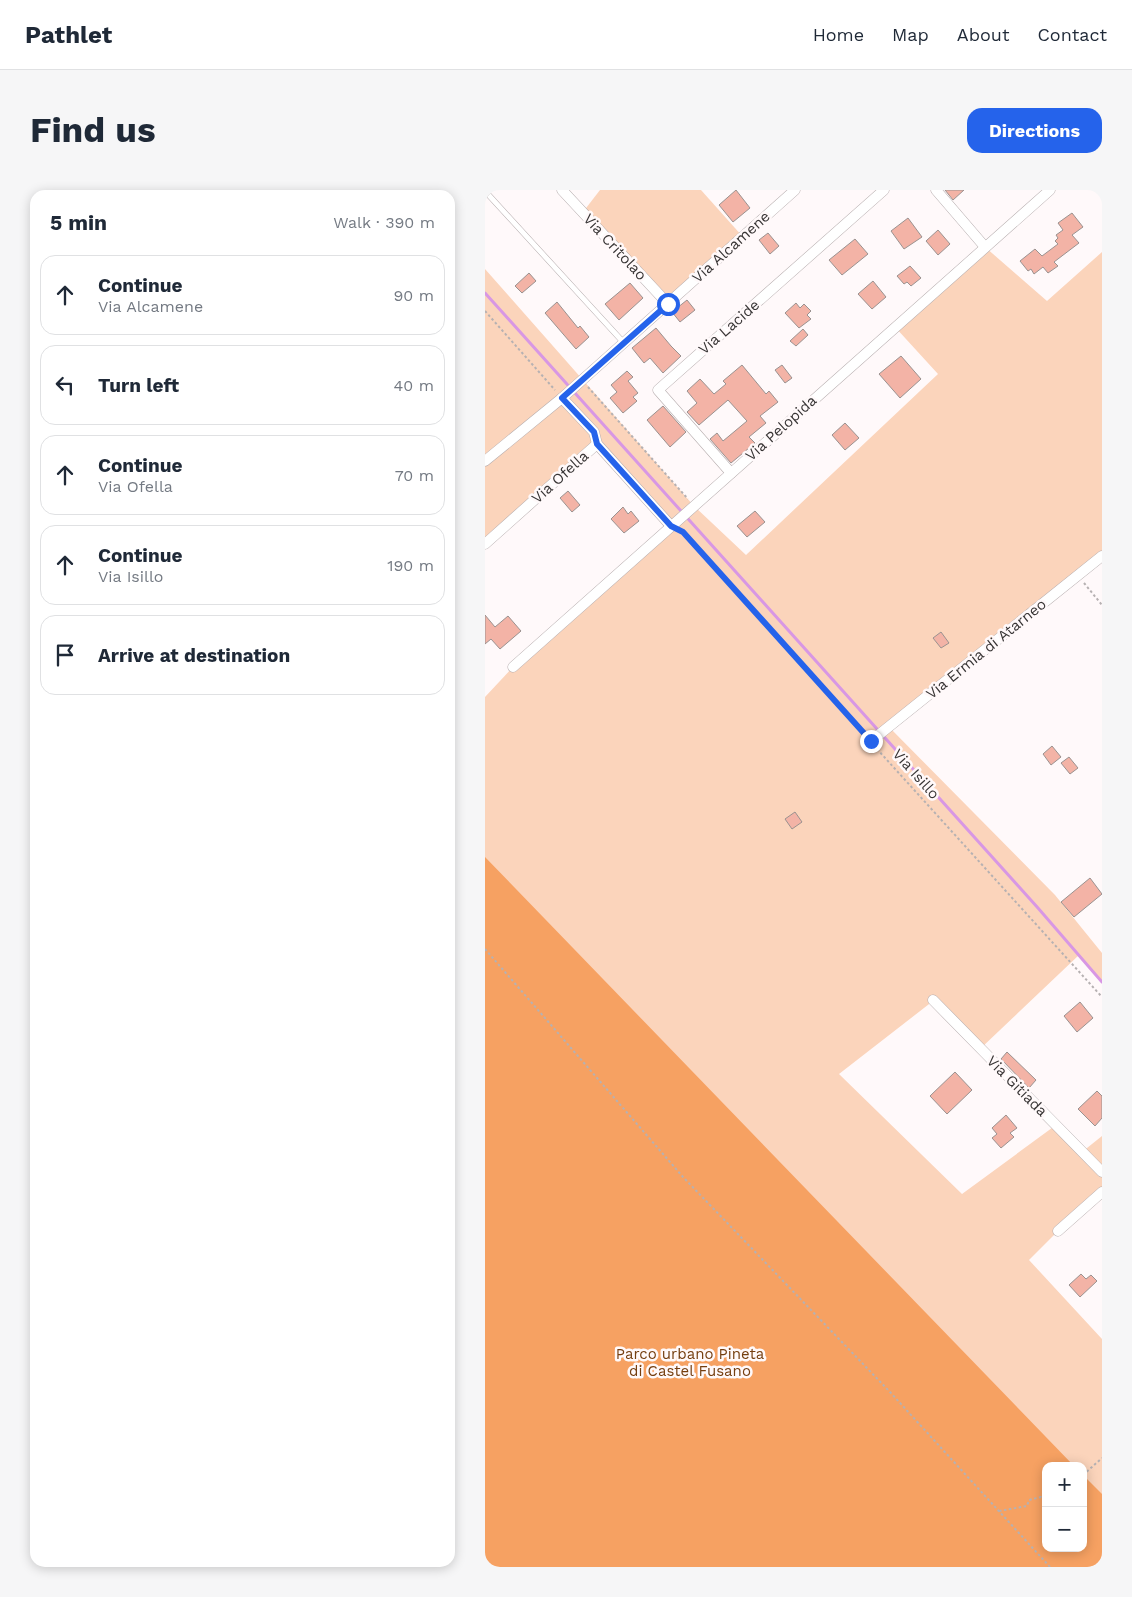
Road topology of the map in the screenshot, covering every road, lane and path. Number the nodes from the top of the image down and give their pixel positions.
1 (563, 190) edge
2 (795, 190) edge
3 (884, 190) edge
4 (936, 190) edge
5 (1050, 190) edge
6 (485, 191) edge
7 (985, 247) junction
8 (668, 304) junction
9 (485, 312) edge
10 (624, 343) junction
11 (582, 380) junction
12 (562, 398) junction
13 (597, 444) junction
14 (485, 461) edge
15 (731, 473) junction
16 (694, 506) junction
17 (671, 526) junction
18 (485, 544) edge
19 (1102, 556) edge
20 (1078, 575) junction
21 (1102, 605) edge
22 (513, 667) dead end
23 (871, 741) junction
24 (485, 949) edge
25 (1102, 998) edge
26 (933, 1000) dead end
27 (1102, 1172) edge
28 (1102, 1192) edge
29 (1059, 1231) dead end
30 (1102, 1458) edge
31 (1087, 1471) edge
32 (1042, 1498) edge
33 (999, 1510) junction
34 (1050, 1567) edge

1 - 8 street, Via Critolao
2 - 8 street, Via Alcamene
3 - 15 street, Via Lacide
4 - 7 street
5 - 7 street, Via Pelopida
6 - 10 lane
7 - 15 street, Via Pelopida
8 - 10 street, Via Alcamene
9 - 12 path
10 - 11 street, Via Alcamene
11 - 12 street, Via Alcamene
11 - 16 path
12 - 13 street
12 - 14 street, Via Alcamene
13 - 17 street, Via Ofella
13 - 18 street, Via Ofella
15 - 16 street, Via Pelopida
16 - 17 street, Via Pelopida
17 - 22 street, Via Pelopida
17 - 23 path, Via Isillo
19 - 20 street, Via Ermia di Atarneo
20 - 21 path
20 - 23 street, Via Ermia di Atarneo
23 - 25 path, Via Isillo
24 - 33 path
26 - 27 street, Via Gitiada
28 - 29 street
30 - 31 path
32 - 33 path
33 - 34 path

